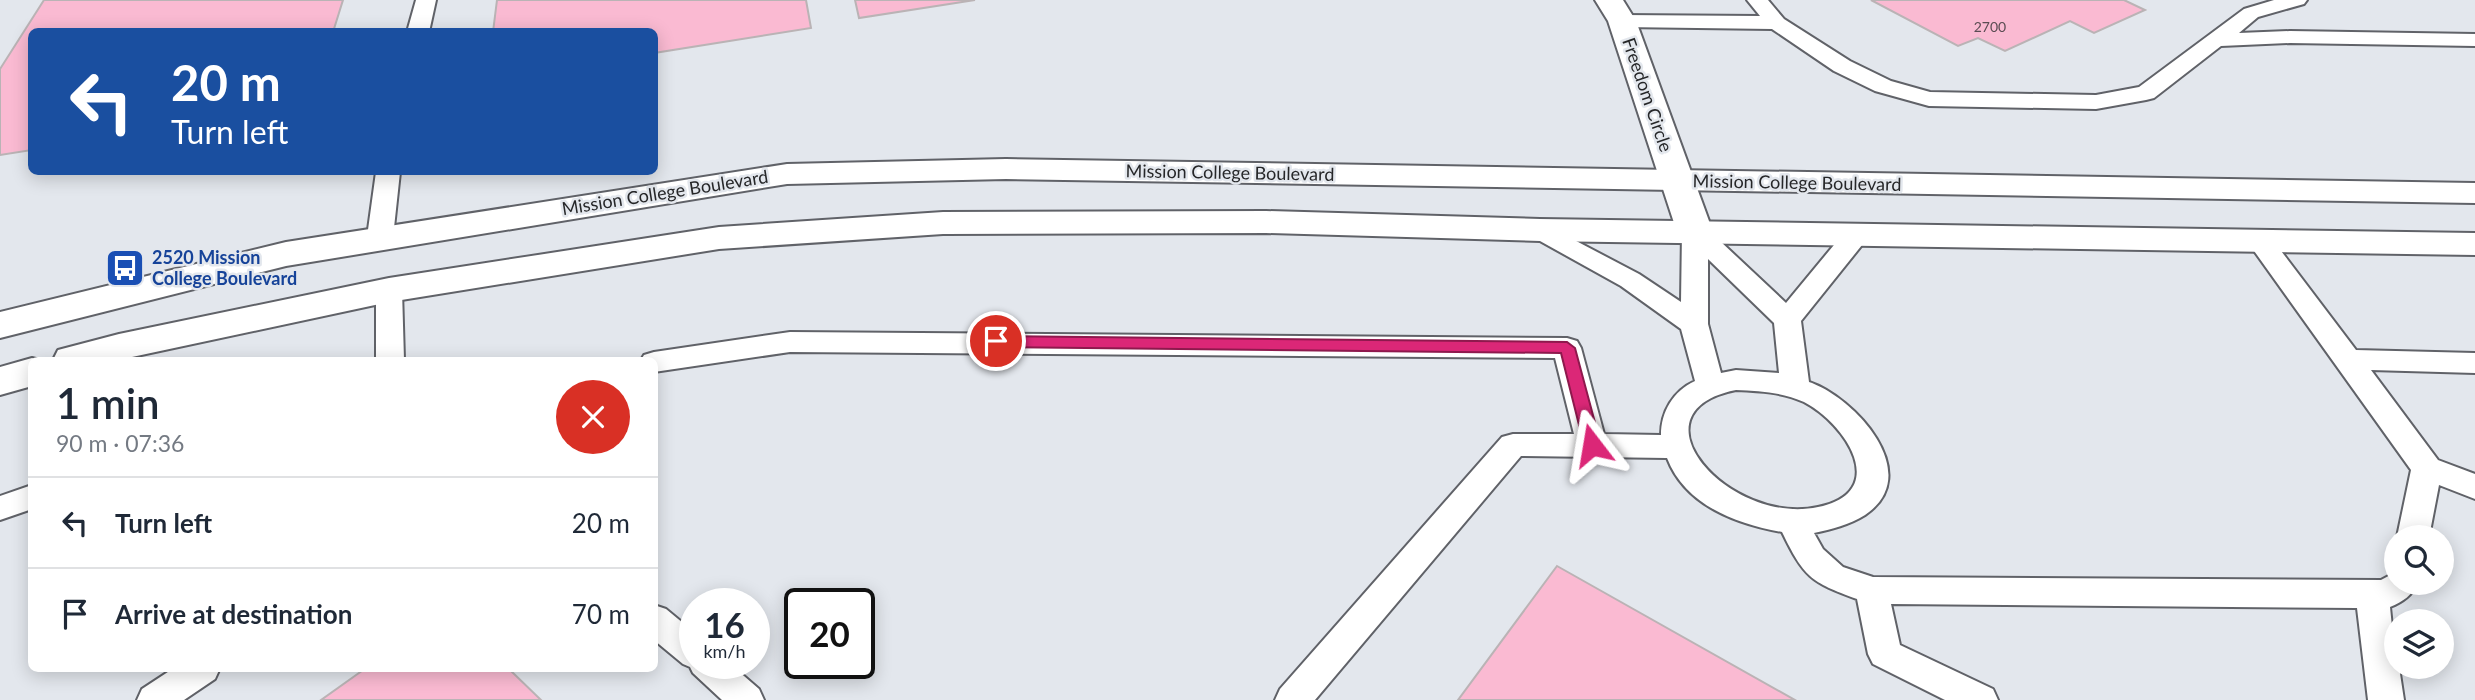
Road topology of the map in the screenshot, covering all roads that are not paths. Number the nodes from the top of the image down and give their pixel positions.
1 (426, 0) edge
2 (1757, 0) edge
3 (2297, 0) edge
4 (1616, 11) edge
5 (1777, 23) junction
6 (419, 28) edge
7 (2218, 40) junction
8 (2475, 40) edge
9 (388, 175) edge
10 (1676, 181) junction
11 (2475, 193) edge
12 (1540, 230) junction
13 (1695, 232) junction
14 (1857, 234) junction
15 (380, 237) junction
16 (2260, 241) junction
17 (2475, 244) edge
18 (389, 290) junction
19 (1787, 320) junction
20 (1694, 324) junction
21 (0, 325) edge
22 (83, 357) edge
23 (390, 357) edge
24 (2347, 360) junction
25 (658, 361) edge
26 (2475, 363) edge
27 (28, 373) edge
28 (0, 381) edge
29 (1710, 385) junction
30 (1796, 387) junction
31 (1592, 445) junction
32 (1677, 447) junction
33 (2427, 468) junction
34 (2475, 487) edge
35 (28, 498) edge
36 (0, 508) edge
37 (1793, 522) junction
38 (2415, 525) edge
39 (2384, 589) edge
40 (1872, 591) junction
41 (2387, 595) edge
42 (658, 622) edge
43 (679, 640) edge
44 (197, 672) edge
45 (723, 679) edge
46 (155, 700) edge
47 (746, 700) edge
48 (1293, 700) edge
49 (1980, 700) edge
50 (2386, 700) edge

1 - 6 lane
2 - 5 lane
3 - 7 lane
4 - 5 lane
4 - 10 main road, Freedom Circle
5 - 7 lane
7 - 8 lane
9 - 15 lane
10 - 11 main road, Mission College Boulevard
10 - 13 main road, Freedom Circle
10 - 15 main road, Mission College Boulevard
12 - 13 main road
12 - 18 main road
12 - 20 lane
13 - 14 main road
13 - 19 lane
13 - 20 lane
14 - 16 main road
14 - 19 lane
15 - 21 main road, Mission College Boulevard
16 - 17 main road
16 - 24 lane
18 - 22 main road
18 - 23 lane
19 - 30 lane
20 - 29 lane
24 - 26 lane
24 - 33 lane
25 - 31 lane
27 - 28 main road
29 - 30 lane
29 - 32 lane
30 - 37 lane
31 - 32 lane
31 - 48 lane
32 - 37 lane
33 - 34 lane
33 - 38 lane
35 - 36 lane
37 - 40 lane
39 - 40 lane
40 - 49 lane
41 - 50 lane
42 - 43 lane
44 - 46 lane
45 - 47 lane

